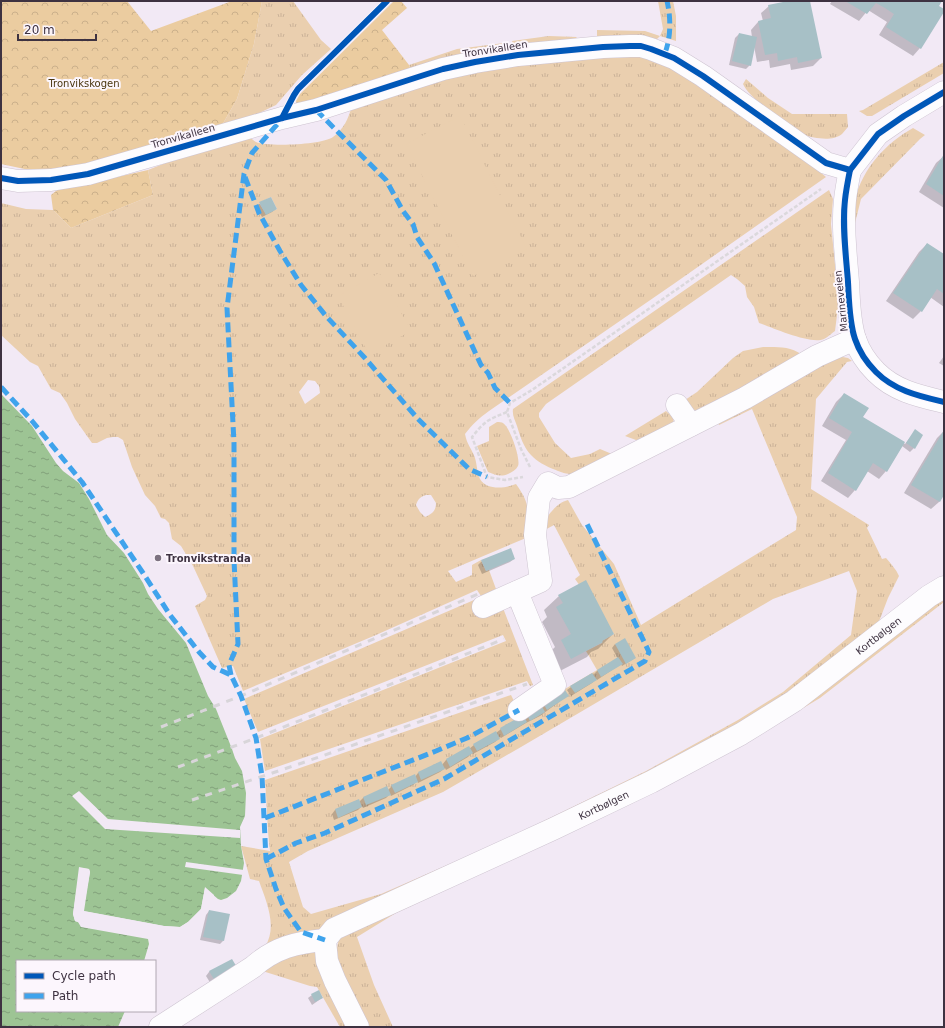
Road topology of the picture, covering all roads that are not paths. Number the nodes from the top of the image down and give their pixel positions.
1 (944, 92) edge
2 (850, 170) junction
3 (1, 178) edge
4 (855, 339) junction
5 (944, 402) edge
6 (676, 405) dead end
7 (689, 430) junction
8 (944, 587) edge
9 (517, 592) junction
10 (483, 607) dead end
11 (519, 710) dead end
12 (325, 940) junction
13 (160, 1027) edge
14 (358, 1027) edge

1 - 2 street
2 - 3 street, Tronvikalleen
2 - 4 street, Marineveien
4 - 5 street, Marineveien
4 - 7 street
6 - 7 street
7 - 9 street
8 - 12 street, Kortbølgen
9 - 10 street
9 - 11 street
12 - 13 street
12 - 14 street

